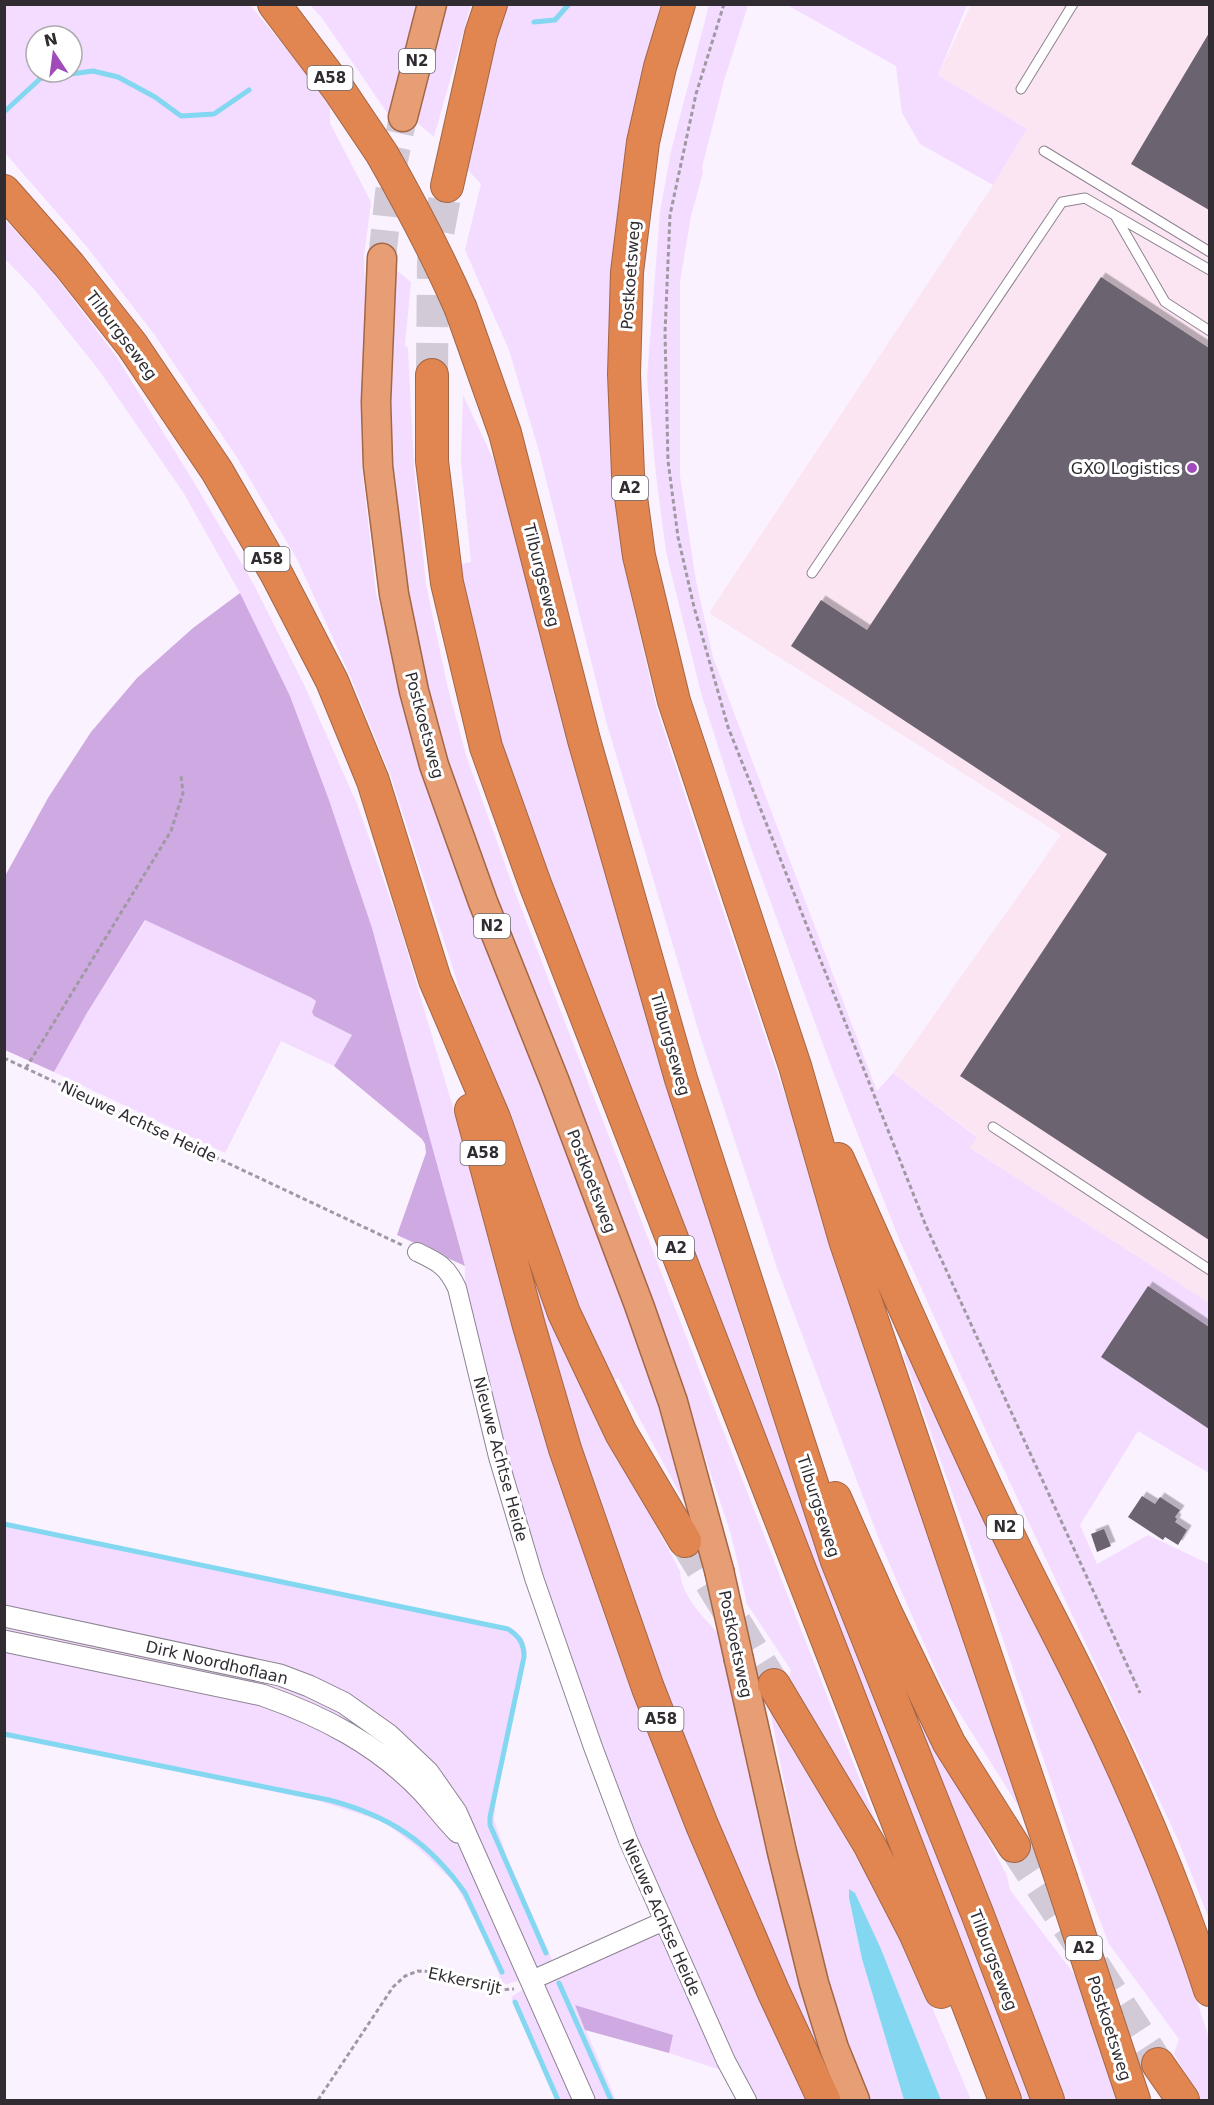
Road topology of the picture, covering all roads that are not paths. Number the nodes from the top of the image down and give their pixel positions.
1 (274, 4) edge
2 (432, 4) edge
3 (491, 4) edge
4 (679, 4) edge
5 (1073, 4) edge
6 (1021, 89) dead end
7 (403, 117) tunnel mouth
8 (1044, 151) dead end
9 (447, 186) tunnel mouth
10 (4, 190) edge
11 (1115, 215) junction
12 (1191, 241) junction
13 (1209, 252) edge
14 (1184, 254) junction
15 (382, 258) tunnel mouth
16 (1209, 270) edge
17 (1208, 330) edge
18 (432, 375) tunnel mouth
19 (812, 573) dead end
20 (435, 980) junction
21 (795, 1066) junction
22 (993, 1127) dead end
23 (417, 1252) road end
24 (1209, 1269) edge
25 (765, 1337) junction
26 (685, 1541) tunnel mouth
27 (4, 1616) edge
28 (4, 1641) edge
29 (774, 1685) tunnel mouth
30 (468, 1842) junction
31 (1014, 1846) tunnel mouth
32 (664, 1921) junction
33 (532, 1980) junction
34 (1209, 1990) edge
35 (1158, 2064) tunnel mouth
36 (584, 2100) edge
37 (747, 2100) edge
38 (824, 2100) edge
39 (855, 2100) edge
40 (991, 2100) edge
41 (1005, 2100) edge
42 (1048, 2100) edge
43 (1134, 2100) edge
44 (1184, 2100) edge

1 - 25 highway, Tilburgseweg / A58, bridge
2 - 7 highway, N2
3 - 9 highway
4 - 21 highway, Postkoetsweg / A2
5 - 6 lane
8 - 12 lane
10 - 20 highway, Tilburgseweg / A58
11 - 14 lane
11 - 17 lane
11 - 19 lane
12 - 13 lane
12 - 14 lane
14 - 16 lane
15 - 39 highway, Postkoetsweg / N2, bridge
18 - 41 highway, A2
20 - 26 highway, Tilburgseweg / A58
20 - 38 highway, A58
21 - 34 highway, Postkoetsweg / N2
21 - 43 highway, Postkoetsweg / A2, bridge
22 - 24 lane
23 - 32 street, Nieuwe Achtse Heide
25 - 31 highway
25 - 42 highway, Tilburgseweg / A58
27 - 30 street, Dirk Noordhoflaan
28 - 30 street, Dirk Noordhoflaan
29 - 40 highway
30 - 33 street, Dirk Noordhoflaan
32 - 33 street
32 - 37 street, Nieuwe Achtse Heide
33 - 36 street, Dirk Noordhoflaan
35 - 44 highway

